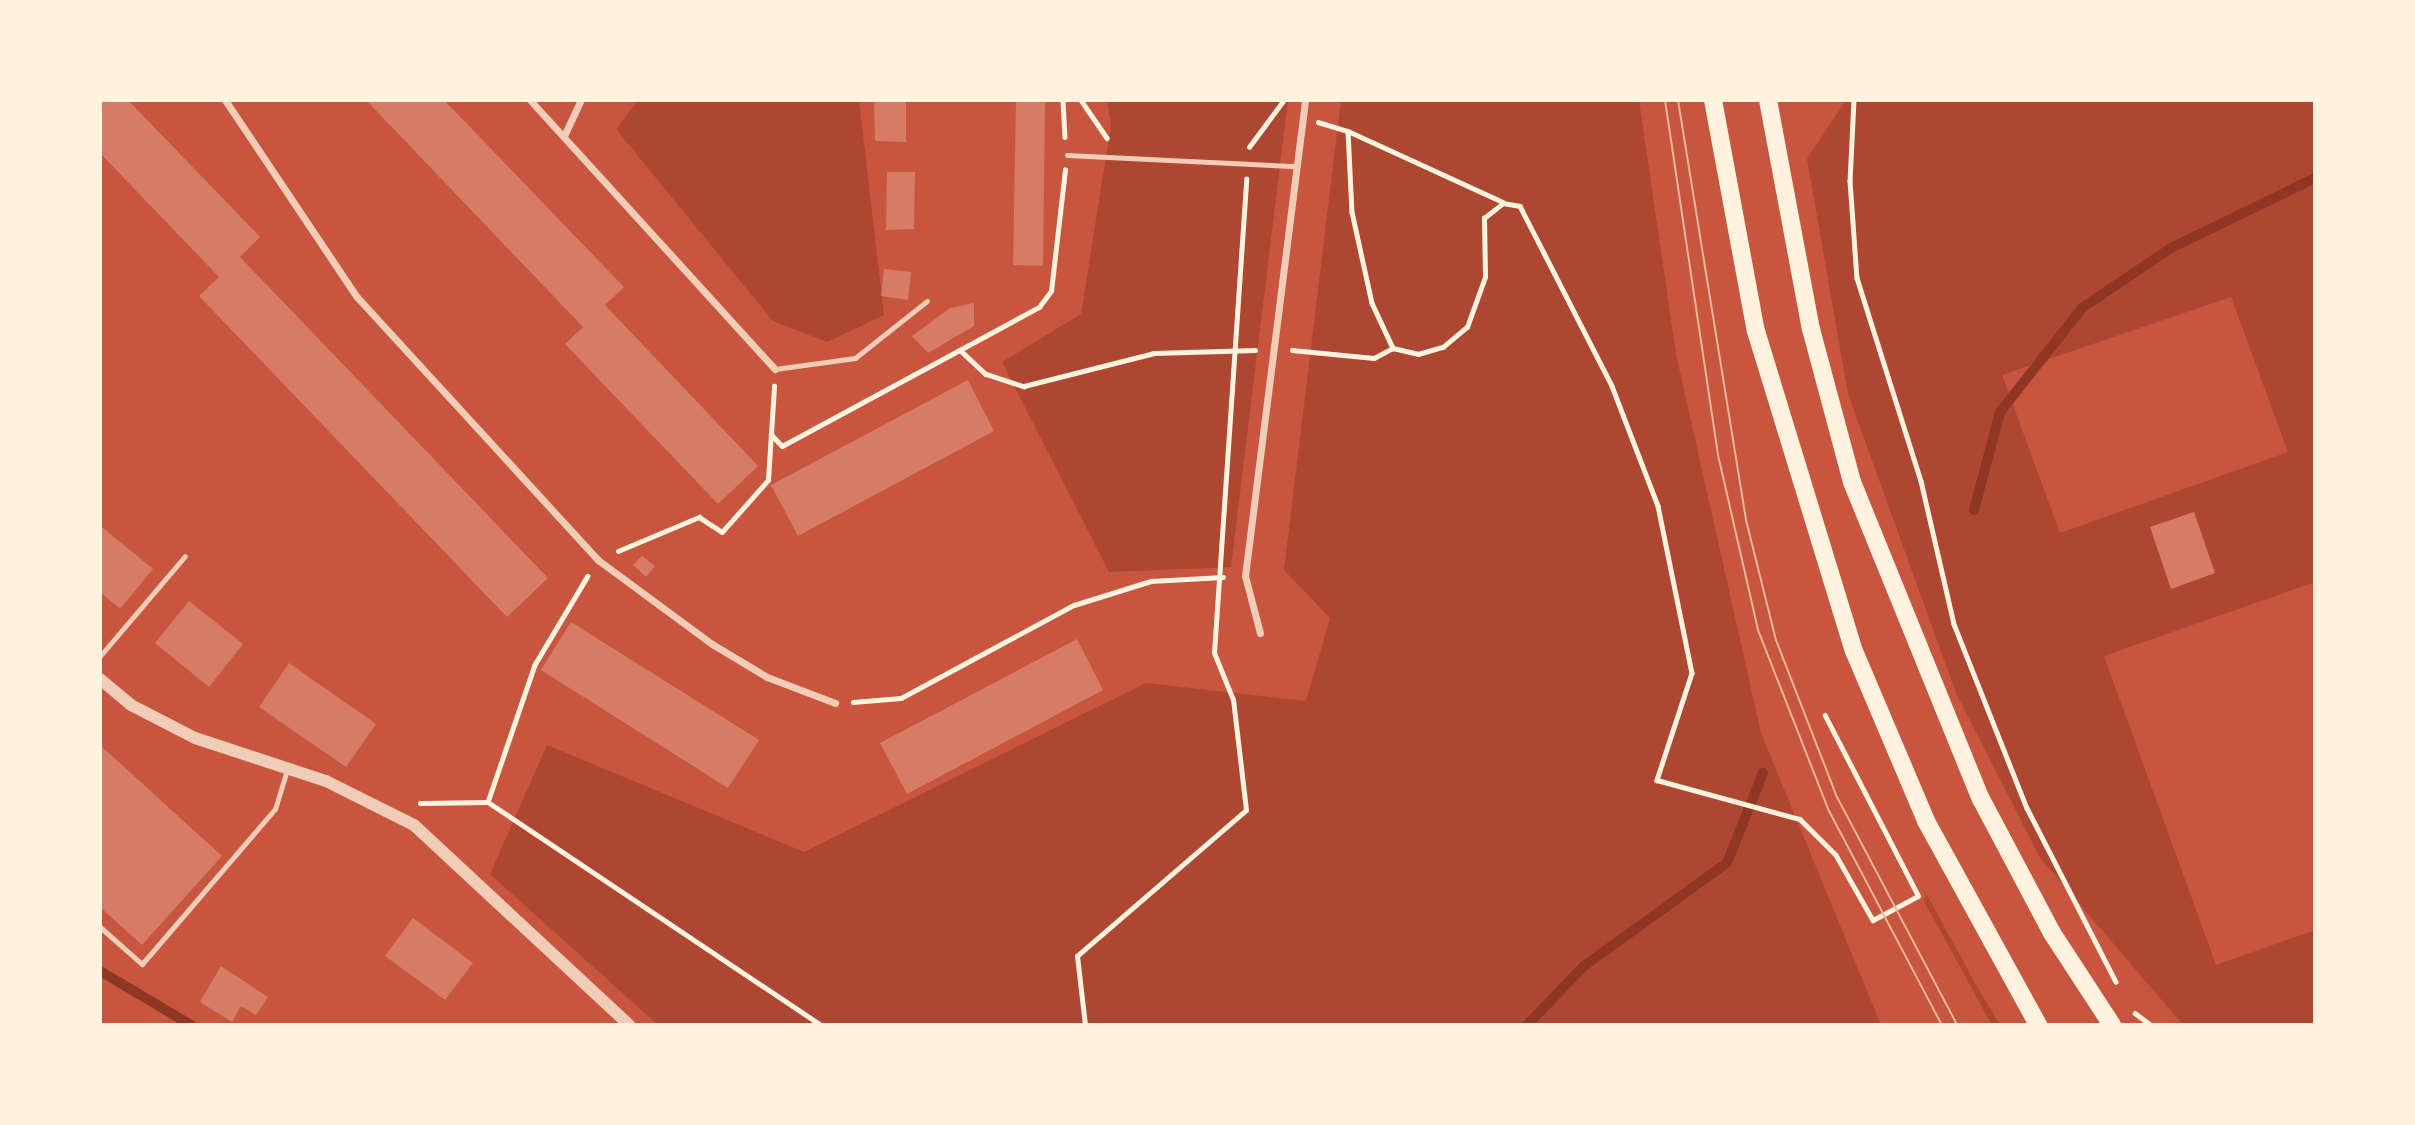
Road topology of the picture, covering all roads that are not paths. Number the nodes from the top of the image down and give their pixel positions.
1 (225, 100) edge
2 (530, 100) edge
3 (582, 100) edge
4 (1305, 100) edge
5 (1713, 100) edge
6 (1768, 100) edge
7 (564, 136) junction
8 (1067, 155) road end
9 (1296, 166) junction
10 (927, 301) dead end
11 (775, 369) joint
12 (185, 556) dead end
13 (1260, 633) dead end
14 (100, 656) edge
15 (100, 679) edge
16 (835, 703) road end
17 (287, 769) junction
18 (100, 927) edge
19 (629, 1025) edge
20 (2038, 1025) edge
21 (2112, 1025) edge

1 - 16 street
2 - 7 street
3 - 7 street
4 - 9 street
5 - 20 main road
6 - 21 main road
7 - 11 street
8 - 9 lane
9 - 13 street
10 - 11 lane
12 - 14 lane
15 - 17 street
17 - 18 lane
17 - 19 street

